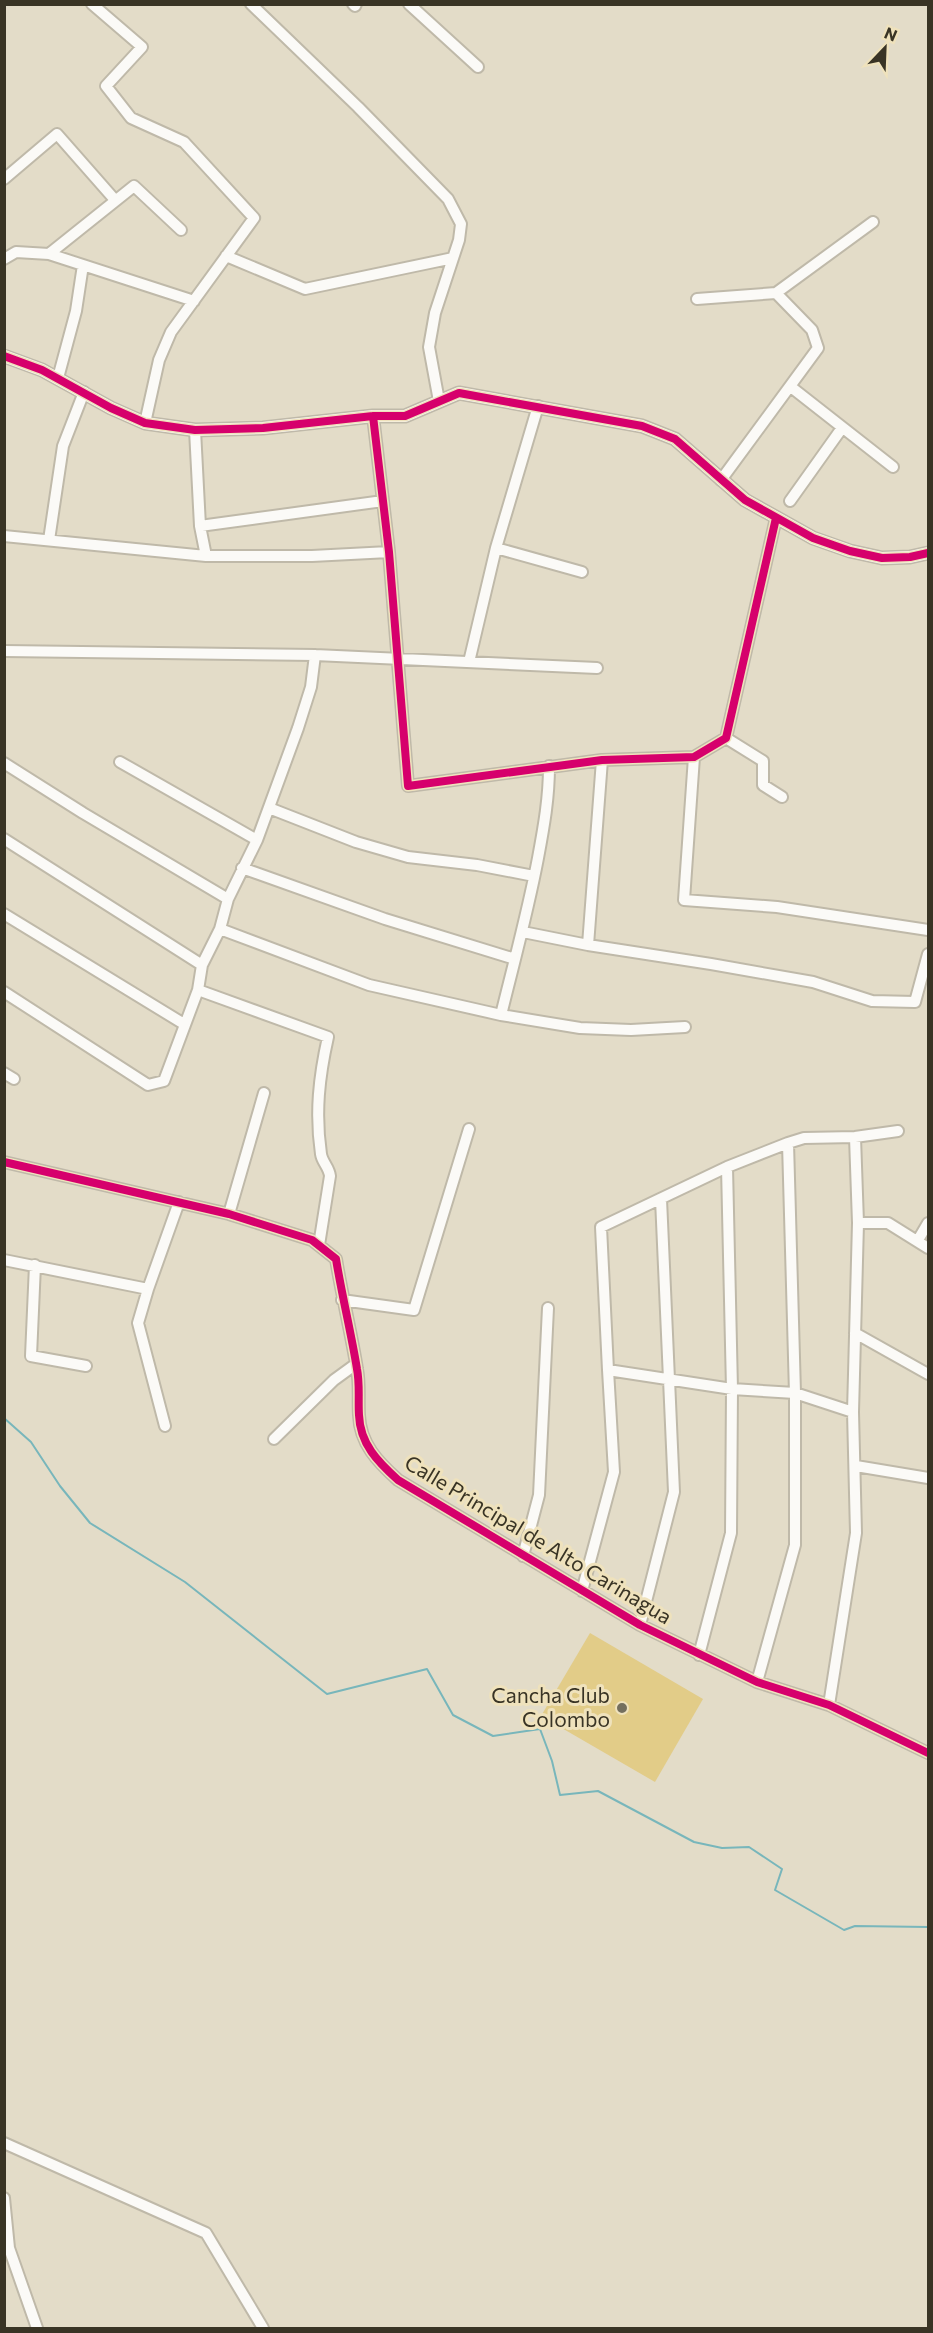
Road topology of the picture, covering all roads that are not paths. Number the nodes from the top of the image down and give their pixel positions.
1 (92, 4) edge
2 (251, 4) edge
3 (409, 4) edge
4 (478, 67) dead end
5 (4, 179) edge
6 (115, 200) junction
7 (873, 222) dead end
8 (181, 230) dead end
9 (49, 254) junction
10 (226, 256) junction
11 (453, 258) junction
12 (4, 260) edge
13 (83, 265) junction
14 (776, 293) junction
15 (697, 299) dead end
16 (194, 301) junction
17 (4, 356) edge
18 (58, 378) junction
19 (791, 387) junction
20 (84, 392) junction
21 (439, 401) junction
22 (538, 406) junction
23 (373, 416) junction
24 (145, 423) junction
25 (842, 428) junction
26 (195, 430) junction
27 (893, 467) dead end
28 (721, 480) junction
29 (383, 501) junction
30 (790, 501) dead end
31 (776, 518) junction
32 (200, 526) junction
33 (4, 536) edge
34 (49, 540) junction
35 (496, 548) junction
36 (389, 552) junction
37 (928, 553) edge
38 (206, 556) junction
39 (582, 572) dead end
40 (4, 651) edge
41 (315, 655) junction
42 (398, 657) junction
43 (469, 662) junction
44 (597, 668) dead end
45 (726, 738) junction
46 (694, 757) junction
47 (602, 760) junction
48 (120, 762) dead end
49 (4, 763) edge
50 (549, 766) junction
51 (782, 797) dead end
52 (269, 808) junction
53 (4, 839) edge
54 (257, 840) junction
55 (242, 868) junction
56 (534, 876) junction
57 (228, 899) junction
58 (4, 914) edge
59 (220, 929) junction
60 (928, 930) edge
61 (523, 932) junction
62 (588, 945) junction
63 (928, 954) edge
64 (515, 959) junction
65 (202, 965) junction
66 (198, 990) junction
67 (4, 992) edge
68 (501, 1015) junction
69 (184, 1024) junction
70 (685, 1027) dead end
71 (4, 1073) edge
72 (14, 1079) dead end
73 (264, 1093) dead end
74 (469, 1129) dead end
75 (898, 1131) dead end
76 (855, 1137) junction
77 (788, 1143) junction
78 (4, 1162) edge
79 (728, 1167) junction
80 (661, 1199) junction
81 (179, 1202) junction
82 (229, 1214) junction
83 (858, 1223) junction
84 (928, 1223) edge
85 (918, 1240) junction
86 (319, 1245) junction
87 (928, 1248) edge
88 (4, 1260) edge
89 (35, 1265) junction
90 (147, 1289) junction
91 (342, 1300) junction
92 (548, 1308) dead end
93 (855, 1333) junction
94 (356, 1364) junction
95 (86, 1366) dead end
96 (608, 1370) junction
97 (928, 1374) edge
98 (670, 1381) junction
99 (732, 1389) junction
100 (795, 1393) junction
101 (853, 1412) junction
102 (165, 1426) dead end
103 (274, 1439) dead end
104 (856, 1466) junction
105 (928, 1478) edge
106 (523, 1556) junction
107 (582, 1591) junction
108 (640, 1625) junction
109 (699, 1655) junction
110 (757, 1682) junction
111 (829, 1705) junction
112 (928, 1753) edge
113 (4, 2143) edge
114 (4, 2198) edge
115 (37, 2328) edge
116 (263, 2328) edge

1 - 10 street
2 - 11 street
3 - 4 street
5 - 6 street
6 - 8 street
6 - 9 street
7 - 14 street
9 - 12 street
9 - 13 street
10 - 11 street
10 - 16 street
11 - 21 street
13 - 16 street
13 - 18 street
14 - 15 street
14 - 19 street
16 - 24 street
17 - 18 street
18 - 20 street
19 - 25 street
19 - 28 street
20 - 24 street
20 - 34 street
21 - 22 street
21 - 23 street
22 - 28 street
22 - 35 street
23 - 26 street
23 - 29 street
24 - 26 street
25 - 27 street
25 - 30 street
26 - 32 street
28 - 31 street
29 - 32 street
29 - 36 street
31 - 37 street
31 - 45 street
32 - 38 street
33 - 34 street
34 - 38 street
35 - 39 street
35 - 43 street
36 - 38 street
36 - 42 street
40 - 41 street
41 - 42 street
41 - 52 street
42 - 43 street
42 - 50 street
43 - 44 street
45 - 46 street
45 - 51 street
46 - 47 street
46 - 60 street
47 - 50 street
47 - 62 street
48 - 54 street
49 - 57 street
50 - 56 street
52 - 54 street
52 - 56 street
53 - 65 street
54 - 55 street
55 - 57 street
55 - 64 street
56 - 61 street
57 - 59 street
58 - 69 street
59 - 65 street
59 - 68 street
61 - 62 street
61 - 64 street
62 - 63 street
64 - 68 street
65 - 66 street
66 - 69 street
66 - 86 street
67 - 69 street
68 - 70 street
71 - 72 street
73 - 82 street
74 - 91 street
75 - 76 street
76 - 77 street
76 - 83 street
77 - 79 street
77 - 100 street
78 - 81 street, Calle Principal de Alto Carinagua
79 - 80 street
79 - 99 street
80 - 96 street
80 - 98 street
81 - 82 street, Calle Principal de Alto Carinagua
81 - 90 street
82 - 86 street, Calle Principal de Alto Carinagua
83 - 85 street
83 - 93 street
84 - 85 street
85 - 87 street
86 - 91 street, Calle Principal de Alto Carinagua
88 - 89 street
89 - 90 street
89 - 95 street
90 - 102 street
91 - 94 street, Calle Principal de Alto Carinagua
92 - 106 street
93 - 97 street
93 - 101 street
94 - 103 street
94 - 106 street, Calle Principal de Alto Carinagua
96 - 98 street
96 - 107 street
98 - 99 street
98 - 108 street
99 - 100 street
99 - 109 street
100 - 101 street
100 - 110 street
101 - 104 street
104 - 105 street
104 - 111 street
106 - 107 street, Calle Principal de Alto Carinagua
107 - 108 street, Calle Principal de Alto Carinagua
108 - 109 street, Calle Principal de Alto Carinagua
109 - 110 street, Calle Principal de Alto Carinagua
110 - 111 street, Calle Principal de Alto Carinagua
111 - 112 street, Calle Principal de Alto Carinagua
113 - 116 street
114 - 115 street

